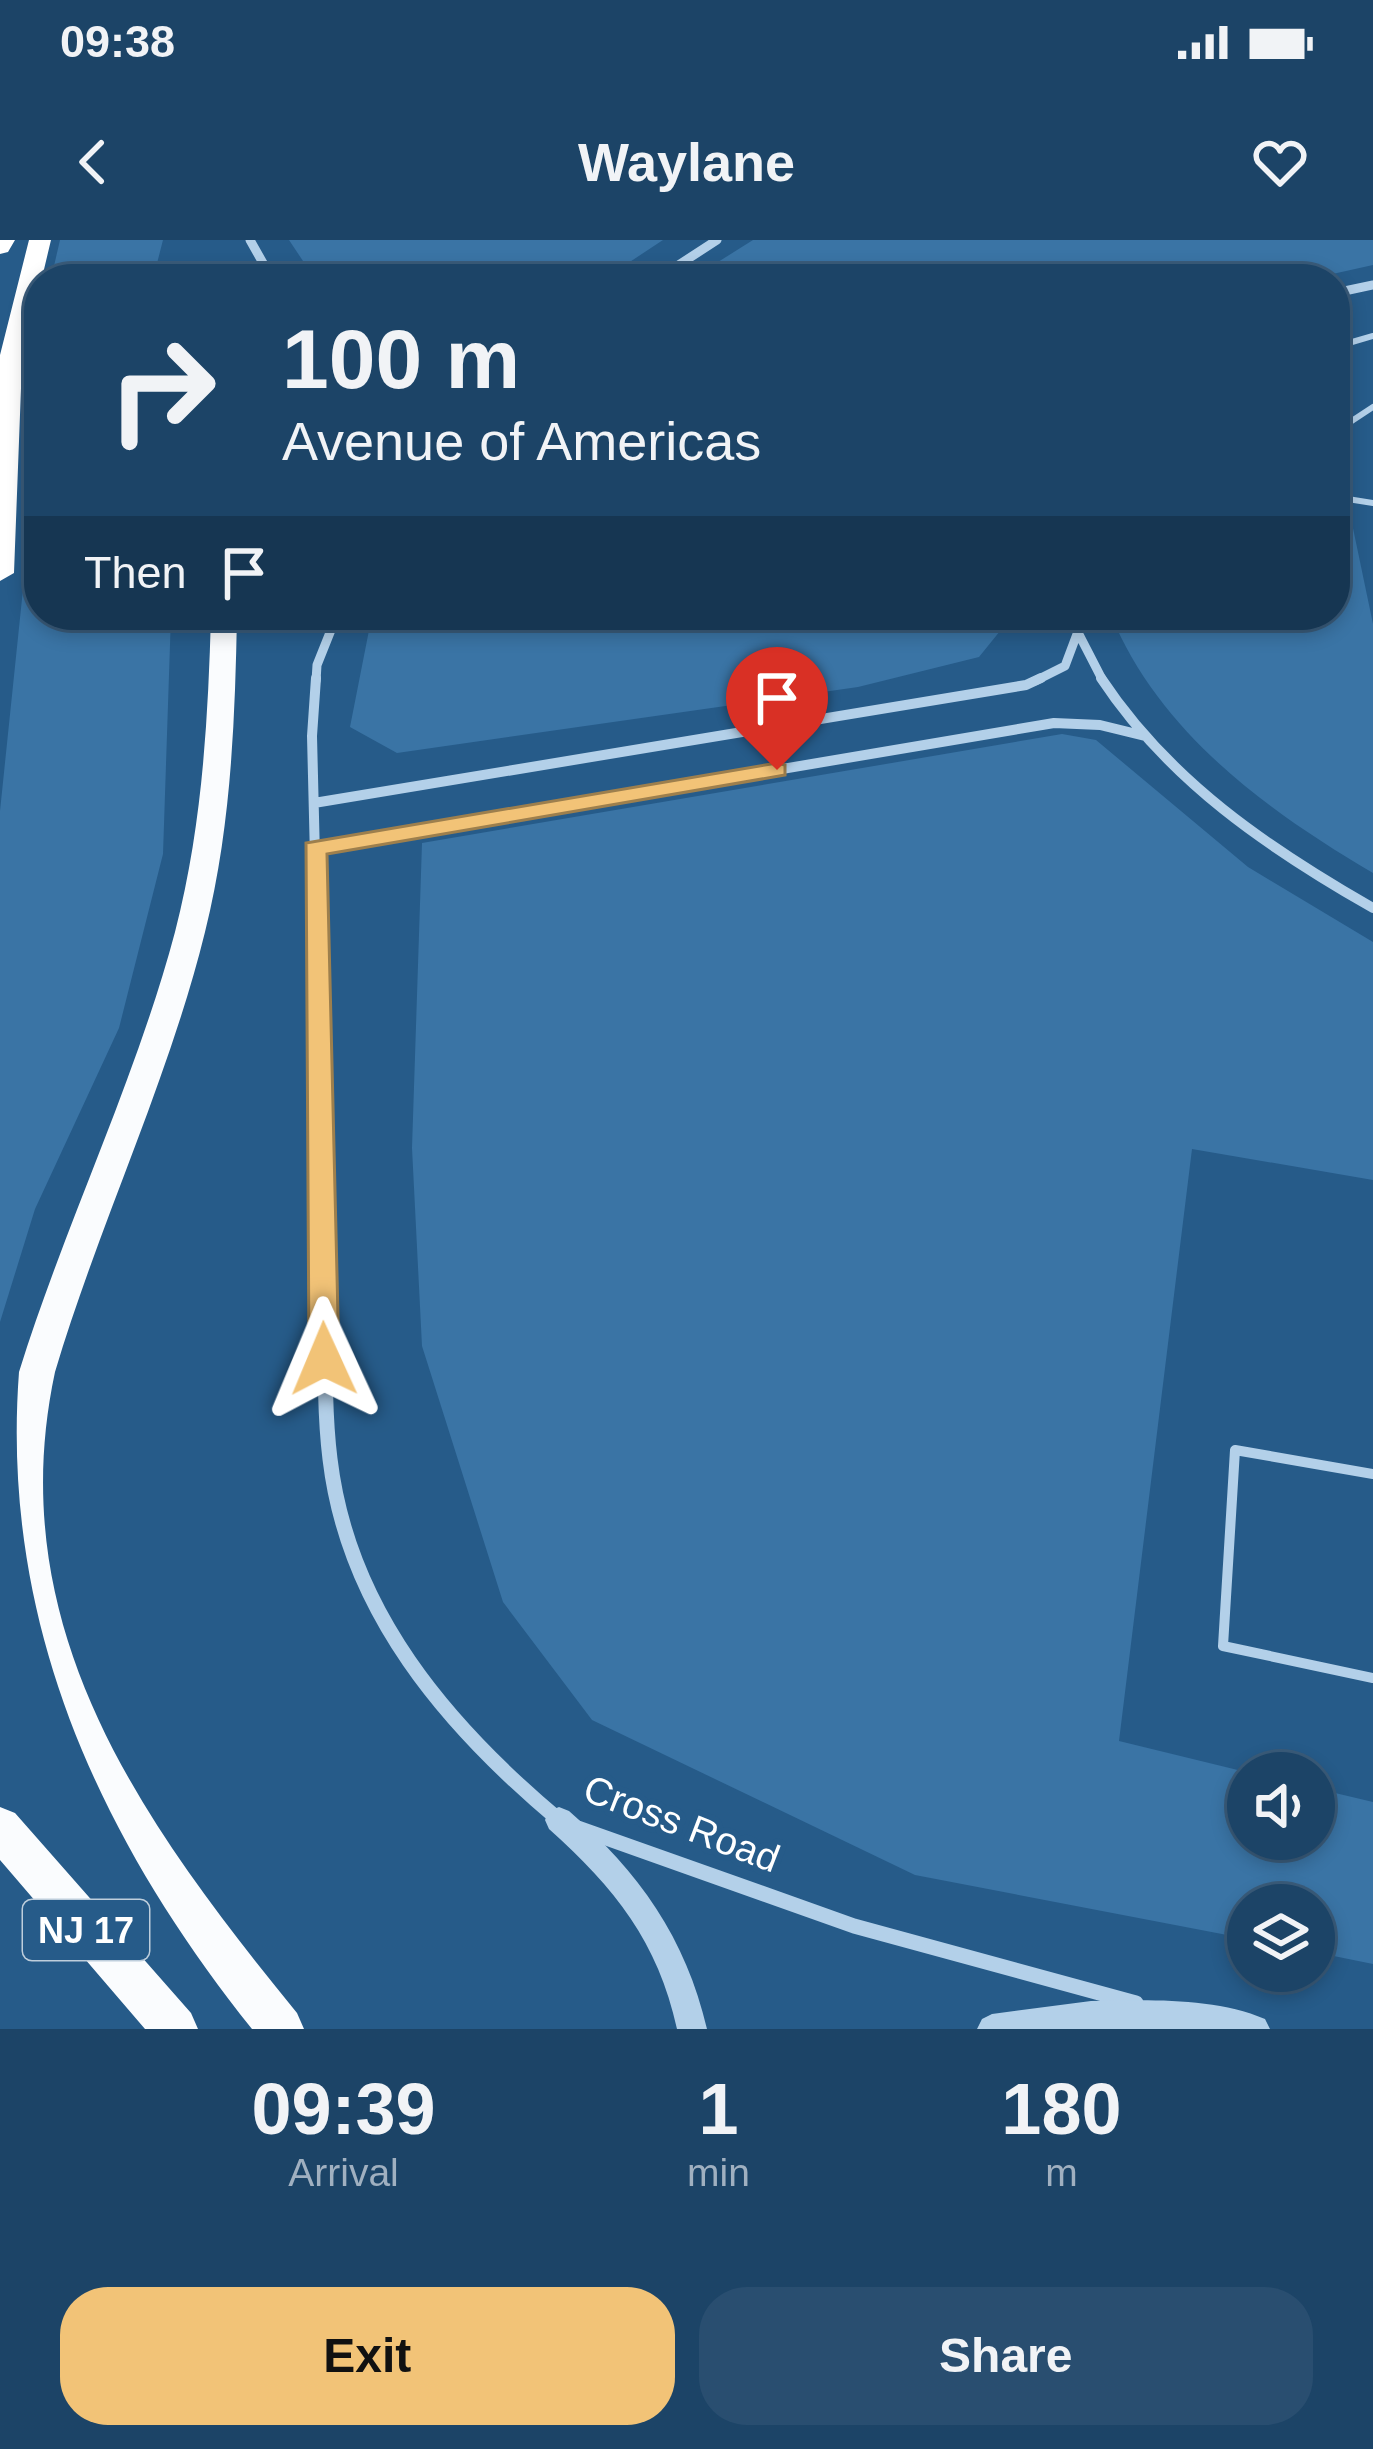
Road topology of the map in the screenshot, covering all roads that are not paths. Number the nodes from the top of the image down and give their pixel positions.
1 (717, 240) edge
2 (680, 264) edge
3 (24, 288) edge
4 (0, 573) edge
5 (223, 630) edge
6 (331, 630) edge
7 (1075, 630) edge
8 (1077, 634) junction
9 (1145, 736) junction
10 (314, 803) junction
11 (315, 848) junction
12 (1373, 908) edge
13 (1373, 1474) edge
14 (1373, 1678) edge
15 (559, 1820) junction
16 (0, 1828) edge
17 (1208, 2019) junction
18 (175, 2029) edge
19 (281, 2029) edge
20 (692, 2029) edge
21 (992, 2029) edge
22 (1256, 2029) edge

1 - 2 street
3 - 4 highway
5 - 19 highway
6 - 10 street, Cross Road
7 - 8 street
8 - 9 street
8 - 10 street
9 - 11 street
9 - 12 street
10 - 11 street, Cross Road
11 - 15 street, Cross Road
13 - 14 lane
15 - 17 street, Cross Road
15 - 20 street
16 - 18 highway, NJ 17
17 - 21 street
17 - 22 street, Cross Road

